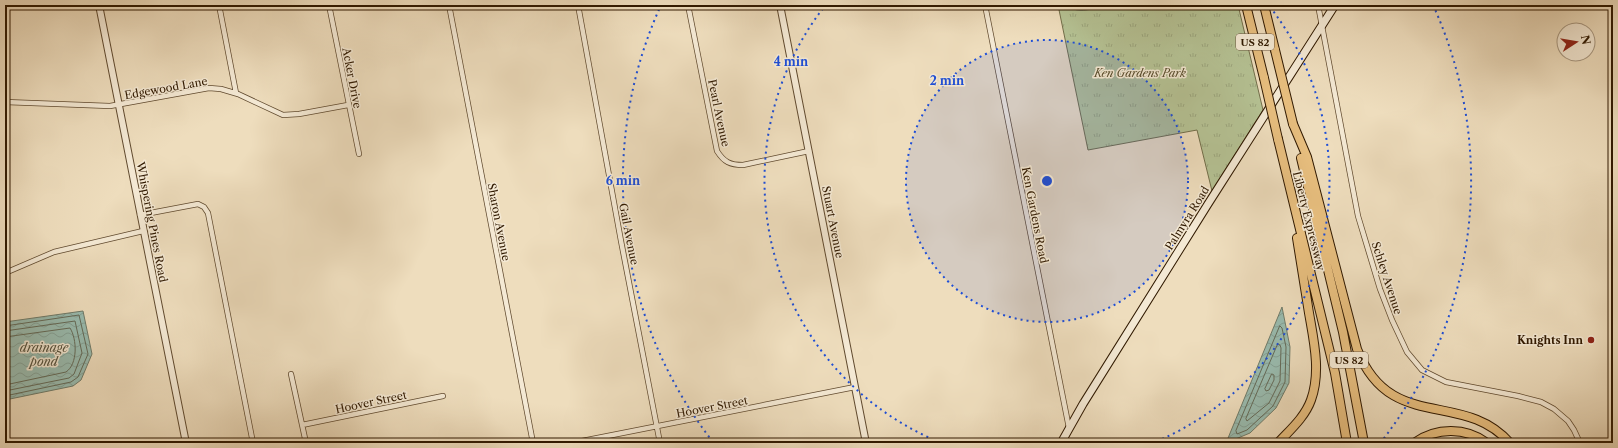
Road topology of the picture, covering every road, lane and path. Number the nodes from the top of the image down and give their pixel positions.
1 (99, 5) edge
2 (219, 5) edge
3 (329, 5) edge
4 (449, 5) edge
5 (578, 5) edge
6 (688, 5) edge
7 (780, 5) edge
8 (985, 5) edge
9 (1246, 5) edge
10 (1264, 5) edge
11 (1318, 5) edge
12 (1335, 5) edge
13 (1323, 25) junction
14 (236, 93) junction
15 (5, 102) edge
16 (119, 105) junction
17 (348, 105) junction
18 (809, 152) junction
19 (359, 154) dead end
20 (1290, 194) junction
21 (140, 215) junction
22 (144, 230) junction
23 (5, 273) edge
24 (1333, 275) junction
25 (291, 374) dead end
26 (855, 387) junction
27 (443, 396) dead end
28 (302, 425) junction
29 (657, 427) junction
30 (1069, 428) junction
31 (186, 443) edge
32 (253, 443) edge
33 (306, 443) edge
34 (533, 443) edge
35 (572, 443) edge
36 (660, 443) edge
37 (866, 443) edge
38 (1061, 443) edge
39 (1278, 443) edge
40 (1347, 443) edge
41 (1364, 443) edge
42 (1414, 443) edge
43 (1487, 443) edge
44 (1510, 443) edge
45 (1580, 443) edge

1 - 16 street, Whispering Pines Road
2 - 14 street
3 - 17 street, Acker Drive
4 - 34 street, Sharon Avenue
5 - 29 street, Gail Avenue
6 - 18 street, Pearl Avenue
7 - 18 street, Stuart Avenue
8 - 30 street, Ken Gardens Road
9 - 20 highway, Liberty Expressway / US 82, bridge
10 - 24 highway, Liberty Expressway / US 82, bridge
11 - 13 street, Schley Avenue
12 - 13 main road, Palmyra Road
13 - 30 main road, Palmyra Road
13 - 45 street, Schley Avenue
14 - 16 street, Edgewood Lane
14 - 17 street, Edgewood Lane
15 - 16 street, Edgewood Lane
16 - 21 street, Whispering Pines Road
17 - 19 street, Acker Drive
18 - 26 street, Stuart Avenue
20 - 39 highway
20 - 40 highway, Liberty Expressway / US 82
21 - 22 street, Whispering Pines Road
21 - 32 street
22 - 23 street
22 - 31 street, Whispering Pines Road
24 - 41 highway, Liberty Expressway / US 82
24 - 44 highway
25 - 28 street
26 - 29 street, Hoover Street
26 - 37 street, Stuart Avenue
27 - 28 street, Hoover Street
28 - 33 street
29 - 35 street, Hoover Street
29 - 36 street, Gail Avenue
30 - 38 main road, Palmyra Road
42 - 43 highway

